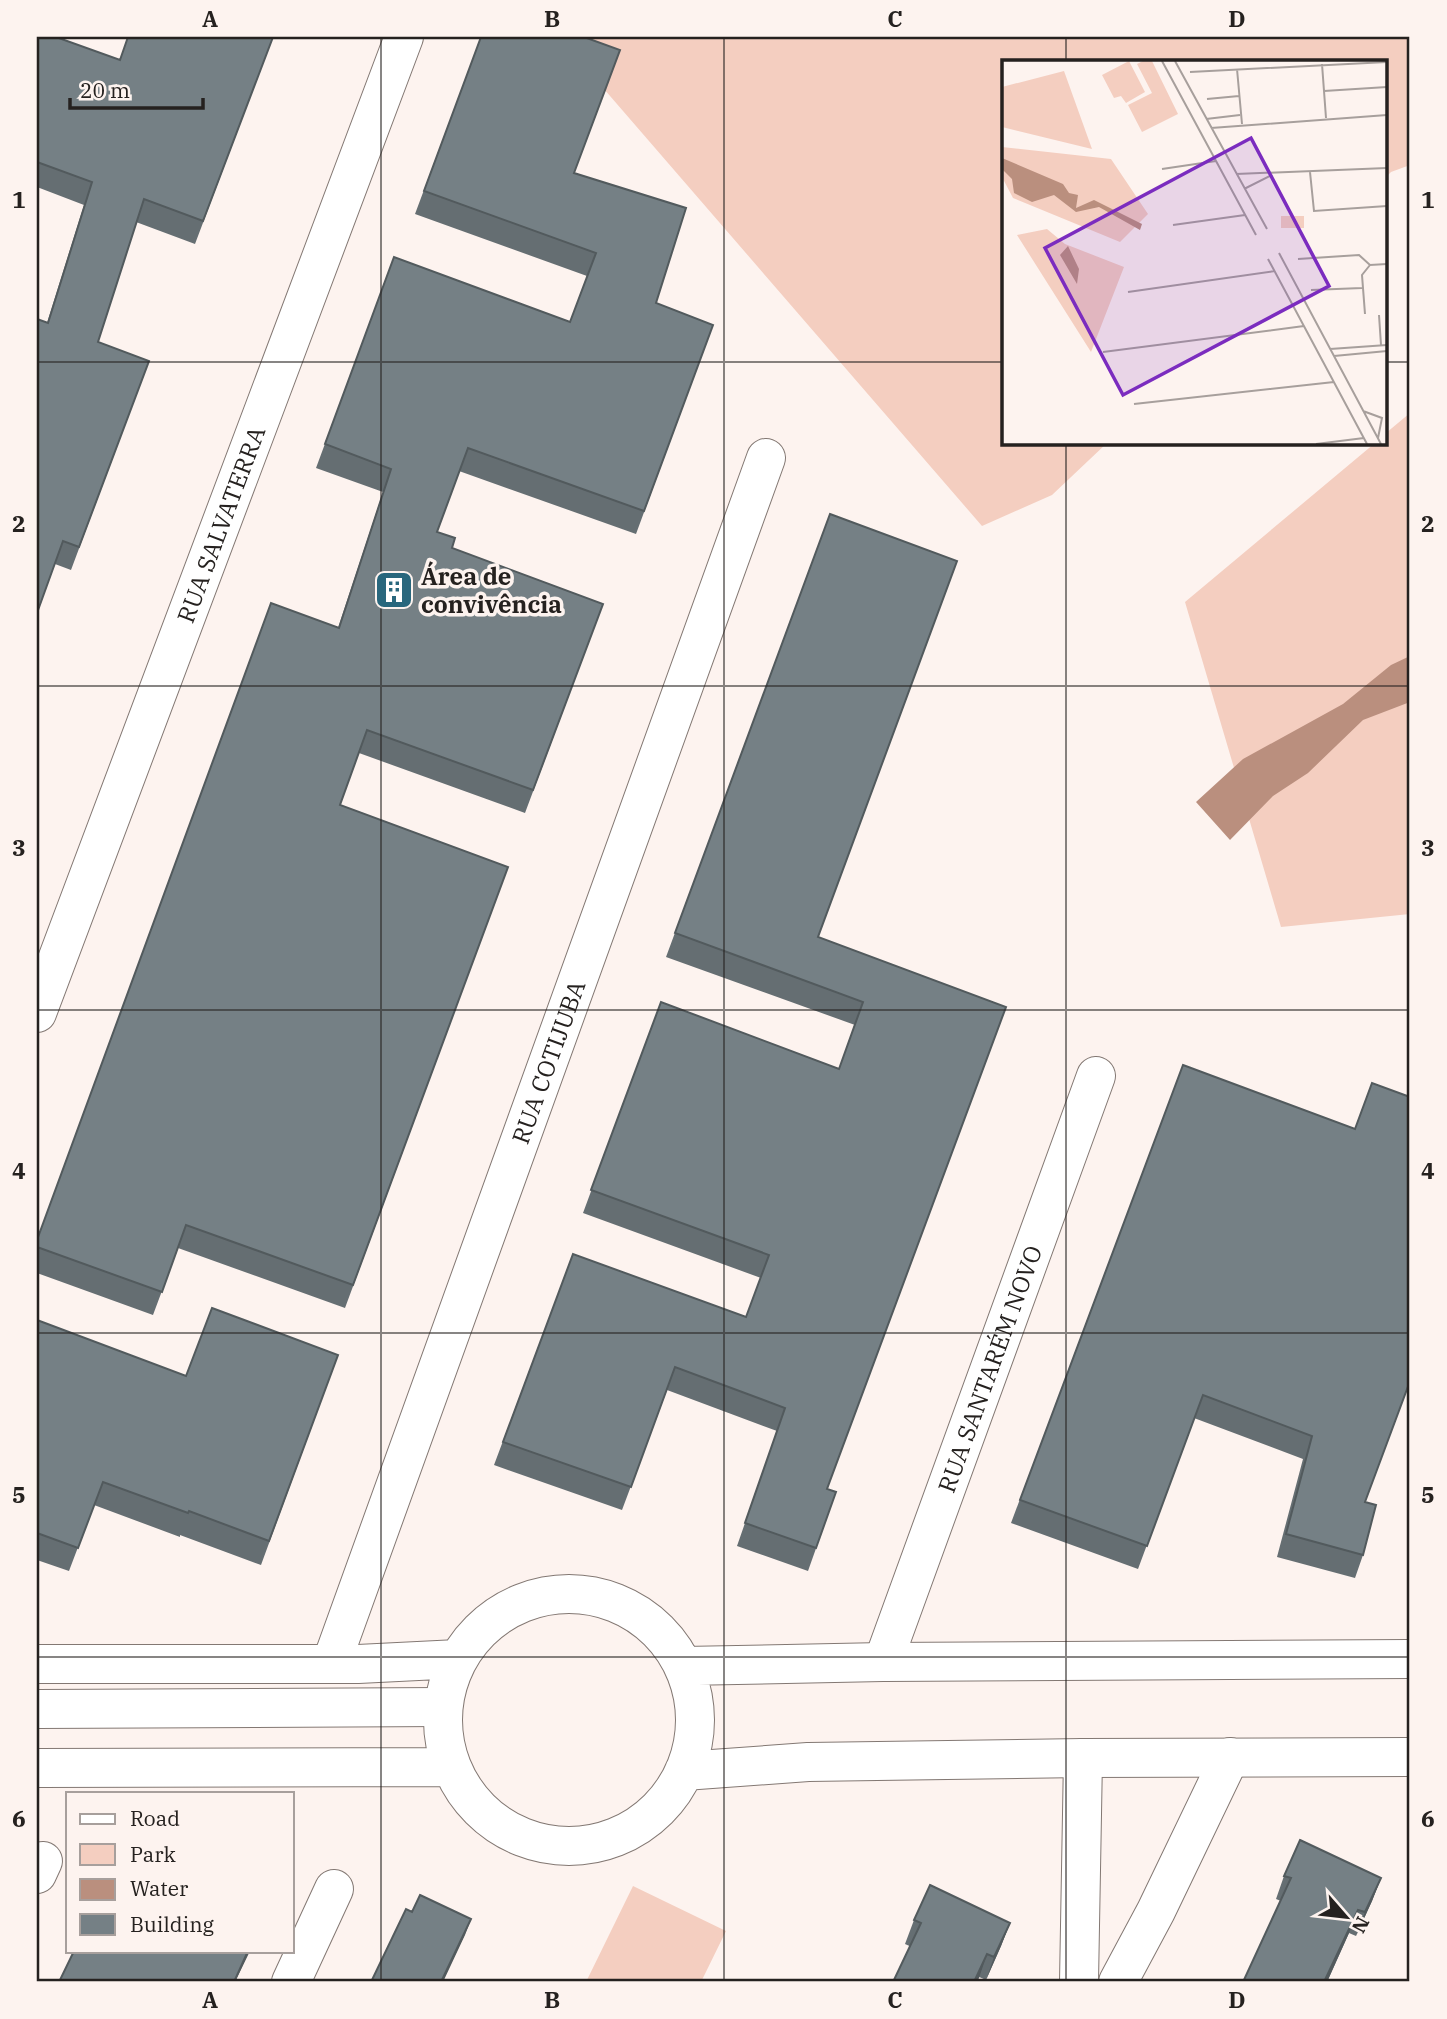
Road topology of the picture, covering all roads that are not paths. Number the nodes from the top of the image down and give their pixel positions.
1 (404, 37) edge
2 (766, 458) dead end
3 (37, 1013) edge
4 (1096, 1076) dead end
5 (458, 1659) junction
6 (1410, 1659) edge
7 (883, 1662) junction
8 (37, 1664) edge
9 (331, 1664) junction
10 (684, 1665) junction
11 (443, 1707) junction
12 (37, 1709) edge
13 (1230, 1757) junction
14 (1410, 1757) edge
15 (1083, 1758) junction
16 (452, 1767) junction
17 (37, 1768) edge
18 (684, 1772) junction
19 (334, 1889) dead end
20 (291, 1982) edge
21 (1079, 1982) edge
22 (1118, 1982) edge

1 - 3 street, RUA SALVATERRA
2 - 9 street, RUA COTIJUBA
4 - 7 street, RUA SANTARÉM NOVO
5 - 9 street
5 - 10 street
5 - 11 street
6 - 7 street
7 - 10 street
8 - 9 street
10 - 18 street
11 - 12 street
11 - 16 street
13 - 14 street
13 - 15 street
13 - 22 street
15 - 18 street
15 - 21 street
16 - 17 street
16 - 18 street
19 - 20 street

